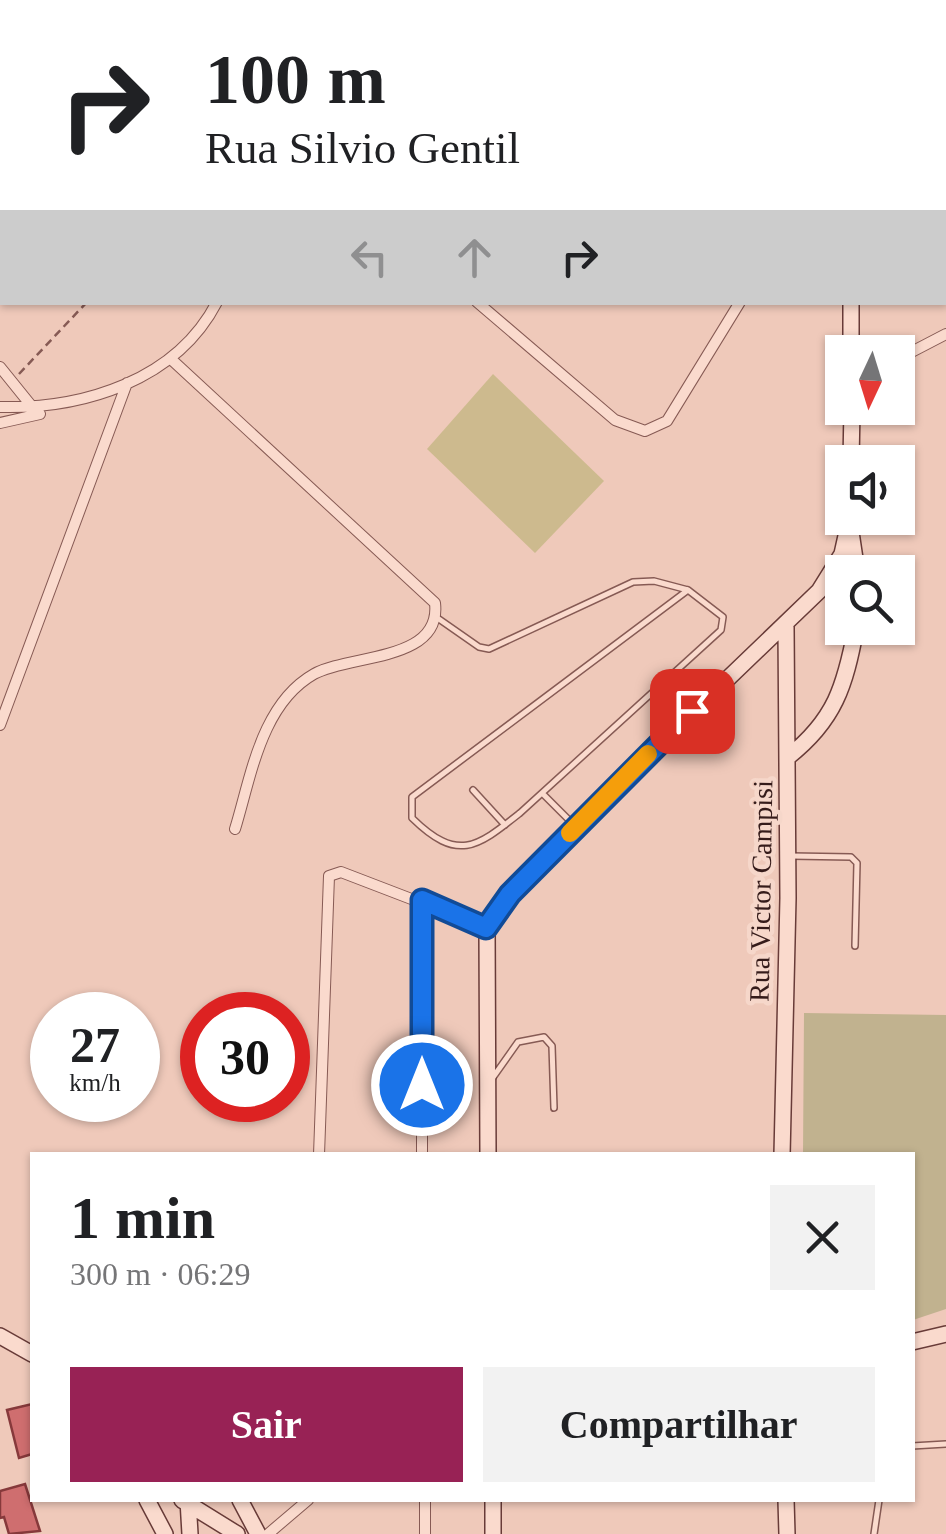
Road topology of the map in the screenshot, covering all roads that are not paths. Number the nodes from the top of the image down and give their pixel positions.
1 (215, 305) edge
2 (481, 305) edge
3 (738, 305) edge
4 (850, 305) edge
5 (946, 334) edge
6 (851, 335) edge
7 (915, 350) edge
8 (172, 360) junction
9 (0, 368) edge
10 (126, 383) junction
11 (0, 407) edge
12 (36, 411) junction
13 (0, 423) edge
14 (846, 535) edge
15 (688, 590) junction
16 (436, 617) junction
17 (786, 627) junction
18 (853, 645) edge
19 (0, 725) edge
20 (788, 757) junction
21 (473, 790) dead end
22 (542, 793) junction
23 (505, 825) junction
24 (576, 827) junction
25 (235, 830) dead end
26 (788, 856) junction
27 (422, 900) junction
28 (486, 928) junction
29 (855, 946) dead end
30 (486, 1084) junction
31 (554, 1108) dead end
32 (319, 1152) edge
33 (422, 1152) edge
34 (488, 1152) edge
35 (782, 1152) edge
36 (946, 1334) edge
37 (0, 1336) edge
38 (915, 1341) edge
39 (30, 1353) edge
40 (946, 1444) edge
41 (915, 1446) edge
42 (148, 1502) edge
43 (185, 1502) edge
44 (187, 1502) edge
45 (241, 1502) edge
46 (306, 1502) edge
47 (425, 1502) edge
48 (493, 1502) edge
49 (786, 1502) edge
50 (878, 1502) edge
51 (165, 1534) edge
52 (190, 1534) edge
53 (237, 1534) edge
54 (258, 1534) edge
55 (268, 1534) edge
56 (425, 1534) edge
57 (493, 1534) edge
58 (786, 1534) edge
59 (874, 1534) edge

1 - 8 street
2 - 3 street
4 - 6 street
5 - 7 street
8 - 10 street
8 - 16 street
9 - 12 street
10 - 12 street
10 - 19 street
11 - 12 street
12 - 13 street
14 - 17 street
15 - 16 lane
15 - 22 lane
15 - 23 lane
16 - 25 street
17 - 20 street, Rua Victor Campisi
17 - 24 street
18 - 20 street
20 - 26 street, Rua Victor Campisi
21 - 23 lane
22 - 23 lane
22 - 24 lane
24 - 28 street
26 - 29 lane
26 - 35 street, Rua Victor Campisi
27 - 28 street
27 - 32 street
27 - 33 street
28 - 30 street
30 - 31 lane
30 - 34 street
36 - 38 street
37 - 39 street
40 - 41 lane
42 - 51 street
43 - 52 street
44 - 53 street
45 - 54 street
46 - 55 street
47 - 56 street
48 - 57 street
49 - 58 street
50 - 59 lane

